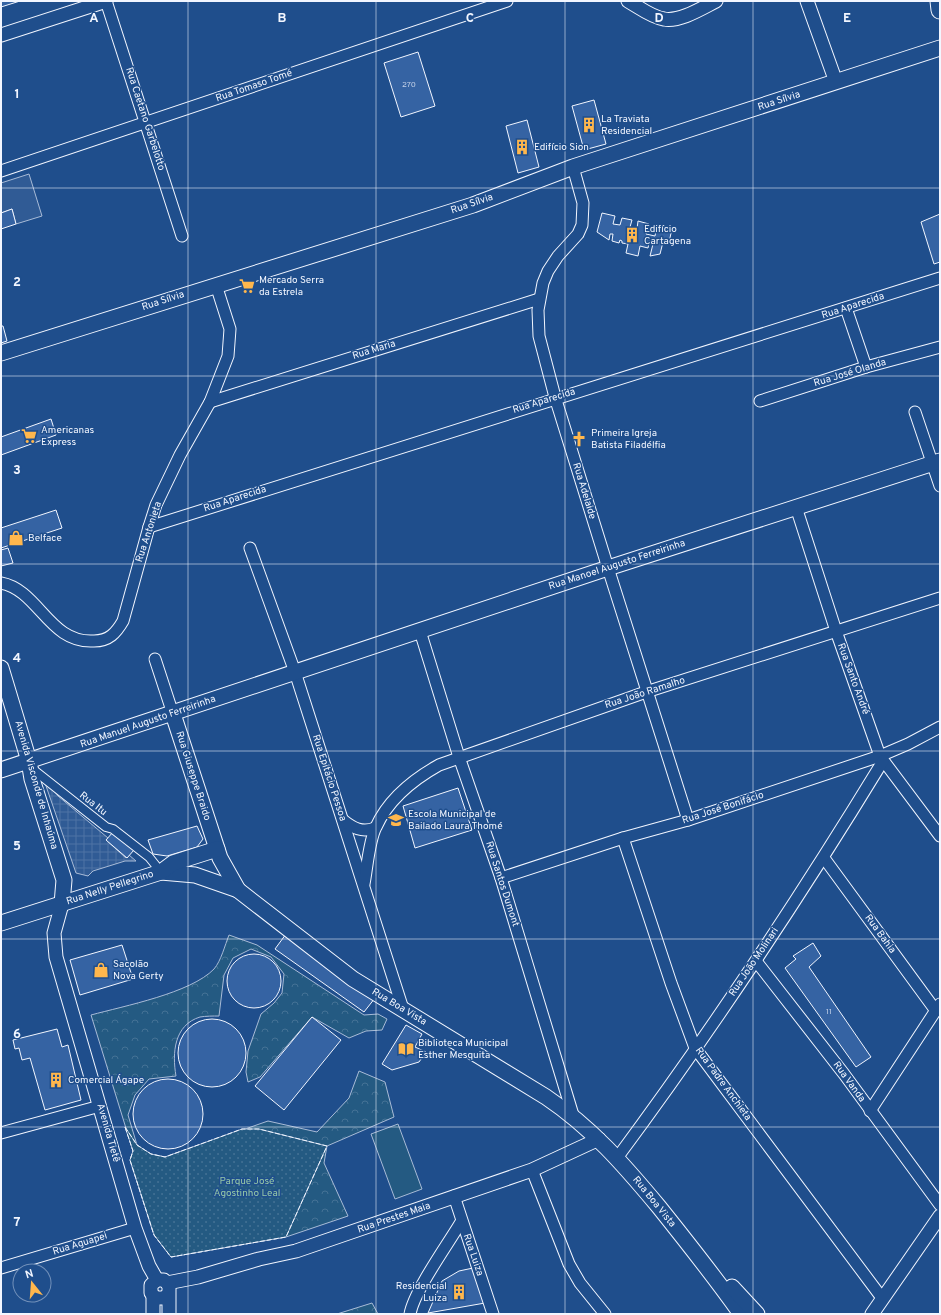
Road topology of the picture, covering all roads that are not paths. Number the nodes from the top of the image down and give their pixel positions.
1 (106, 1) edge
2 (507, 1) edge
3 (628, 1) edge
4 (716, 1) edge
5 (807, 1) edge
6 (939, 1) edge
7 (940, 10) edge
8 (1, 35) edge
9 (940, 48) edge
10 (836, 82) junction
11 (147, 123) junction
12 (573, 166) junction
13 (1, 172) edge
14 (182, 236) dead end
15 (940, 278) edge
16 (216, 285) junction
17 (539, 299) junction
18 (846, 308) junction
19 (940, 347) edge
20 (1, 353) edge
21 (866, 367) junction
22 (555, 398) junction
23 (760, 401) dead end
24 (210, 402) junction
25 (915, 412) dead end
26 (936, 463) edge
27 (940, 486) edge
28 (796, 507) junction
29 (148, 527) junction
30 (250, 548) dead end
31 (608, 568) junction
32 (1, 583) edge
33 (940, 598) edge
34 (420, 631) junction
35 (836, 631) junction
36 (155, 659) dead end
37 (1, 668) edge
38 (295, 672) junction
39 (646, 692) junction
40 (173, 714) junction
41 (940, 727) edge
42 (459, 757) junction
43 (882, 758) junction
44 (30, 764) junction
45 (1, 770) edge
46 (342, 820) junction
47 (688, 820) junction
48 (375, 828) junction
49 (940, 836) edge
50 (622, 838) junction
51 (217, 849) junction
52 (824, 858) junction
53 (161, 872) junction
54 (501, 878) junction
55 (364, 884) junction
56 (238, 890) junction
57 (62, 904) junction
58 (1, 923) edge
59 (756, 961) junction
60 (938, 1007) edge
61 (402, 1009) junction
62 (695, 1048) junction
63 (100, 1106) junction
64 (870, 1111) junction
65 (573, 1115) junction
66 (1, 1134) edge
67 (600, 1139) junction
68 (617, 1158) junction
69 (532, 1170) junction
70 (454, 1196) junction
71 (940, 1205) edge
72 (940, 1216) edge
73 (461, 1222) junction
74 (135, 1228) junction
75 (702, 1260) junction
76 (1, 1268) edge
77 (160, 1285) junction
78 (882, 1298) junction
79 (153, 1314) edge
80 (169, 1314) edge
81 (410, 1314) edge
82 (493, 1314) edge
83 (605, 1314) edge
84 (741, 1314) edge
85 (757, 1314) edge
86 (872, 1314) edge

1 - 8 street
1 - 11 street, Rua Caetano Garbelotto
2 - 11 street, Rua Tomaso Tomé
3 - 4 street
5 - 10 street
6 - 7 main road
9 - 10 main road, Rua Sílvia
10 - 12 main road, Rua Sílvia
11 - 13 street, Rua Tomaso Tomé
11 - 14 street, Rua Caetano Garbelotto
12 - 16 main road, Rua Sílvia
12 - 17 street, Rua Adelaide
15 - 18 street, Rua Aparecida
16 - 20 main road, Rua Sílvia
16 - 24 street, Rua Antonieta
17 - 22 street, Rua Adelaide
17 - 24 street, Rua Maria
18 - 21 street
18 - 22 street, Rua Aparecida
19 - 21 street, Rua José Olanda
21 - 23 street, Rua José Olanda
22 - 29 street, Rua Aparecida
22 - 31 street, Rua Adelaide
24 - 29 street, Rua Antonieta
25 - 26 street
26 - 27 street
26 - 28 main road, Rua Manoel Augusto Ferreirinha
28 - 31 main road, Rua Manoel Augusto Ferreirinha
28 - 35 street, Rua Santo André
29 - 32 street, Rua Antonieta
30 - 38 street, Rua Epitácio Pessoa
31 - 34 main road, Rua Manoel Augusto Ferreirinha
31 - 39 street, Rua Adelaide
33 - 35 street, Rua João Ramalho
34 - 38 main road, Rua Manoel Augusto Ferreirinha
34 - 42 street, Rua Santos Dumont
35 - 39 street, Rua João Ramalho
35 - 43 street, Rua Santo André
36 - 40 street, Rua Giuseppe Braido
37 - 44 main road, Avenida Visconde de Inhaúma
38 - 40 main road, Rua Manuel Augusto Ferreirinha
38 - 46 street, Rua Epitácio Pessoa
39 - 42 street, Rua João Ramalho
39 - 47 street, Rua Adelaide
40 - 44 main road, Rua Manuel Augusto Ferreirinha
40 - 51 main road, Rua Giuseppe Braido
41 - 43 street, Rua José Bonifácio
42 - 48 street, Rua João Ramalho
42 - 54 street, Rua Santos Dumont
43 - 47 street, Rua José Bonifácio
43 - 49 street, Rua Santo André
43 - 52 street, Rua João Molinari
44 - 45 main road, Rua Manuel Augusto Ferreirinha
44 - 53 street, Rua Itu
44 - 57 main road, Avenida Visconde de Inhaúma
46 - 48 street
46 - 55 street, Rua Epitácio Pessoa
47 - 50 street, Rua José Bonifácio
48 - 55 street, Rua João Ramalho
50 - 54 street, Rua José Bonifácio
50 - 62 street, Rua Padre Anchieta
51 - 53 main road, Rua Nelly Pellegrino
51 - 56 main road, Rua Giuseppe Braido
52 - 59 street, Rua João Molinari
52 - 60 street, Rua Bahia
53 - 56 main road, Rua Boa Vista
53 - 57 main road, Rua Nelly Pellegrino
54 - 65 street, Rua Santos Dumont
55 - 61 street, Rua Epitácio Pessoa
56 - 61 main road, Rua Boa Vista
57 - 58 main road, Rua Nelly Pellegrino
57 - 63 street, Avenida Tietê
59 - 62 street, Rua João Molinari
59 - 64 street, Rua Vanda
60 - 64 street
61 - 65 main road, Rua Boa Vista
62 - 68 street, Rua João Molinari
62 - 78 street, Rua Padre Anchieta
63 - 66 street
63 - 74 street, Avenida Tietê
64 - 71 street, Rua Vanda
65 - 67 main road, Rua Boa Vista
67 - 68 main road, Rua Boa Vista
67 - 69 street, Rua Prestes Maia
68 - 75 main road, Rua Boa Vista
69 - 70 street, Rua Prestes Maia
69 - 83 street
70 - 73 street, Rua Luiza
70 - 77 street, Rua Prestes Maia
72 - 78 street
73 - 81 street
73 - 82 street, Rua Luiza
74 - 76 street, Rua Aguapei
74 - 77 street, Avenida Tietê
75 - 84 main road, Rua Boa Vista
75 - 85 main road, Rua Boa Vista
77 - 79 street, Avenida Tietê
77 - 80 street, Avenida Tietê
78 - 86 street

